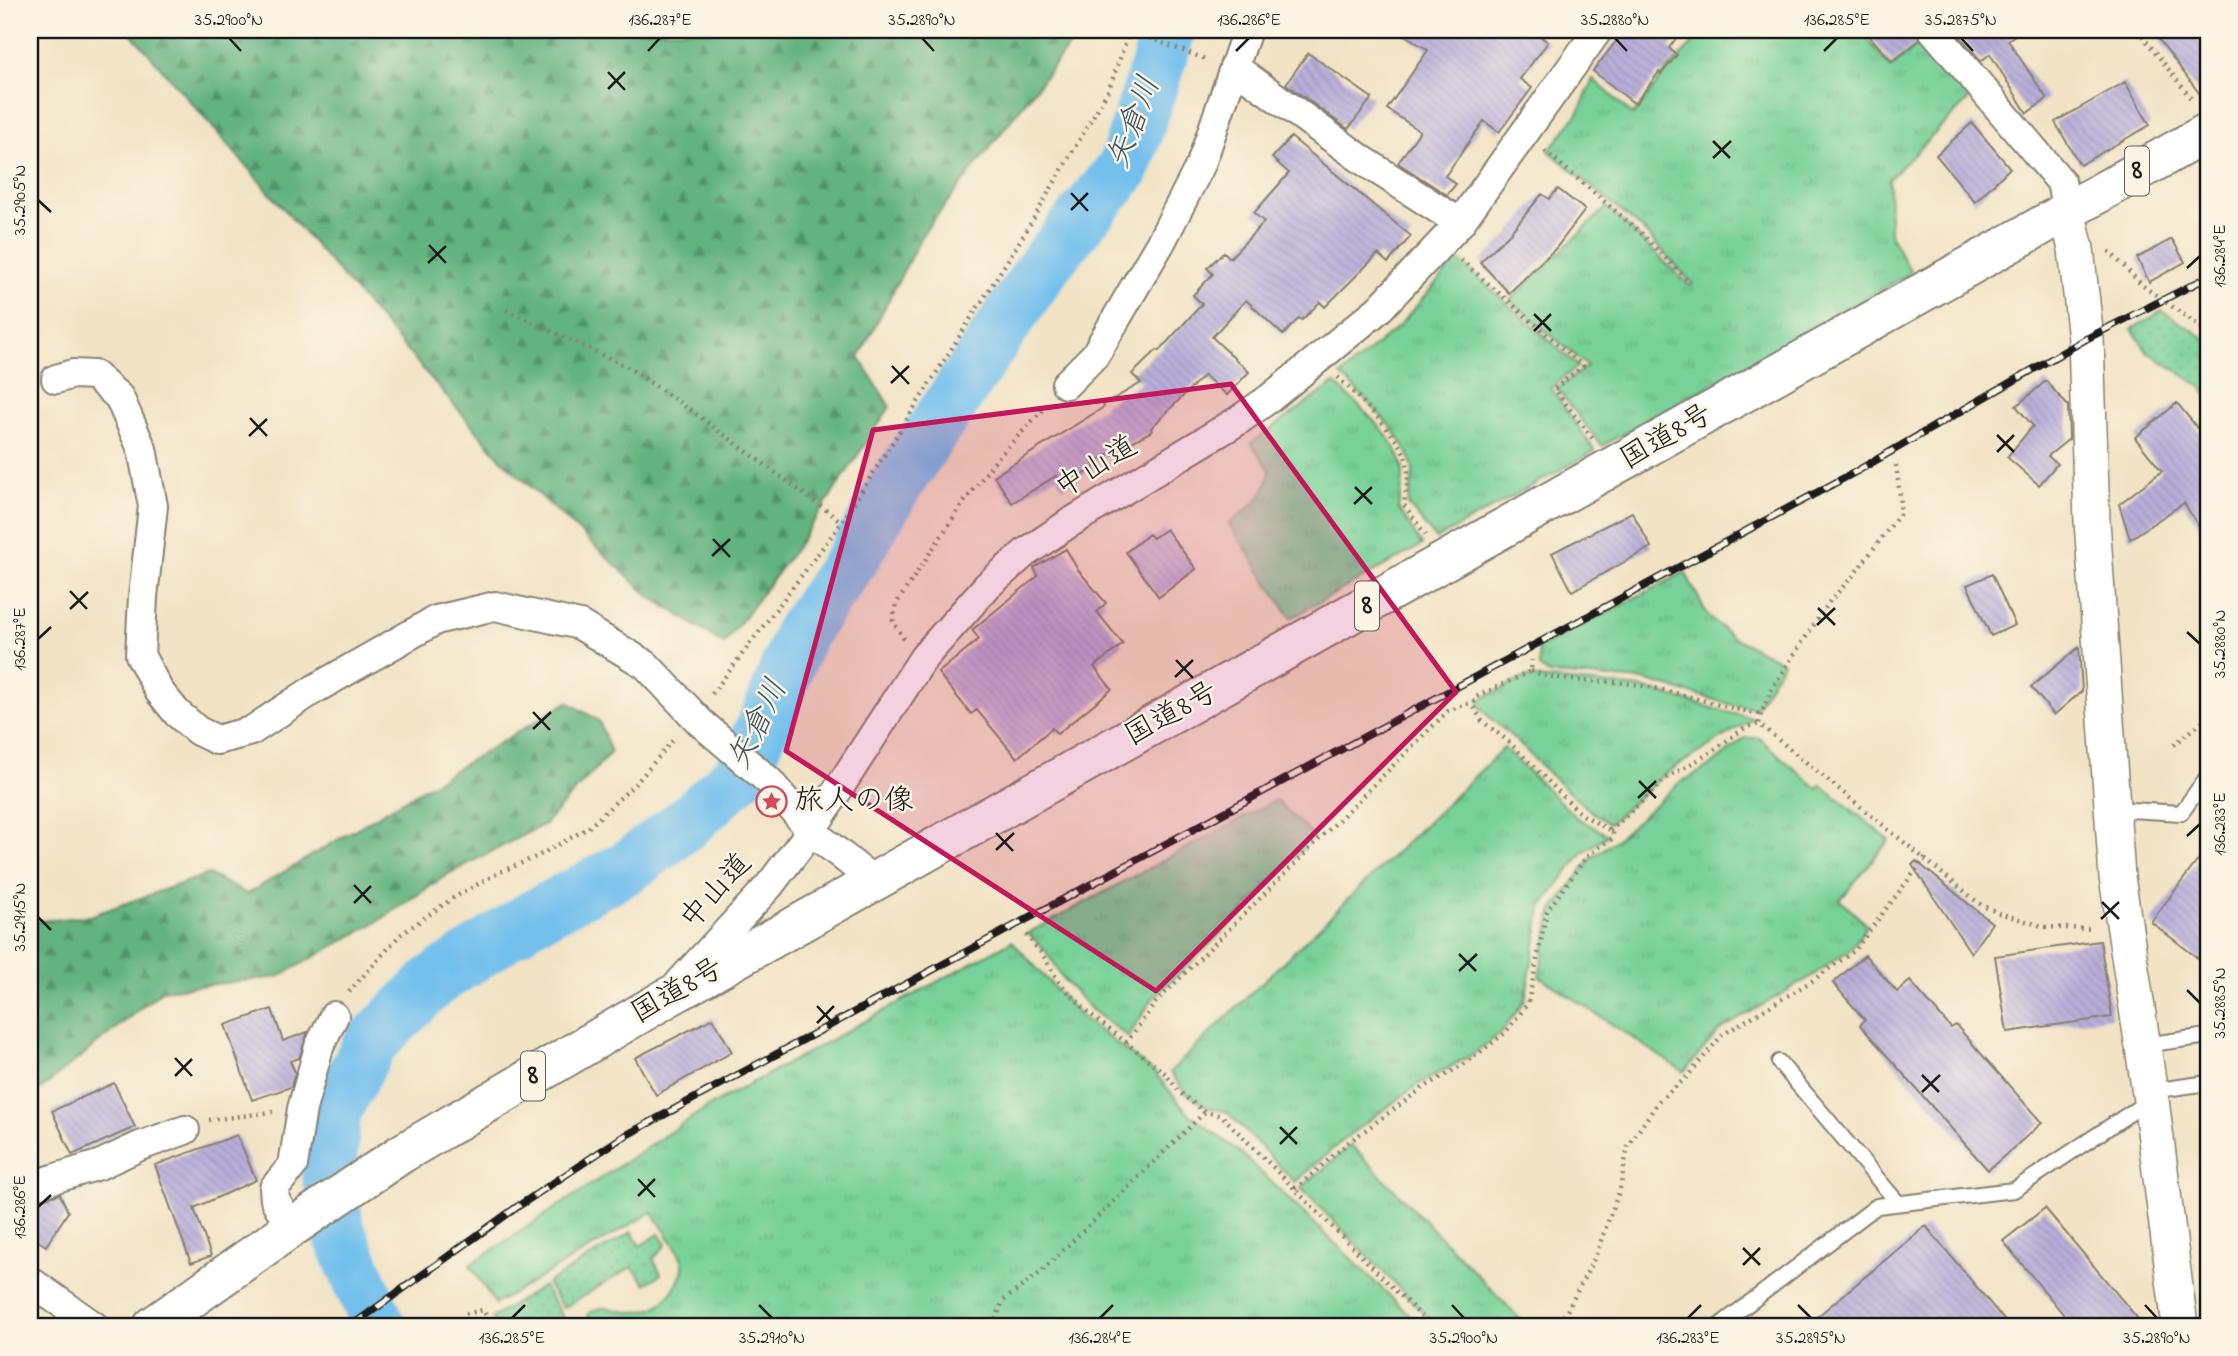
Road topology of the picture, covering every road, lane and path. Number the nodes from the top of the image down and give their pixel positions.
1 (1130, 30) edge
2 (1247, 30) edge
3 (1598, 30) edge
4 (1933, 30) edge
5 (2138, 30) edge
6 (1226, 65) junction
7 (2204, 121) edge
8 (1525, 134) junction
9 (2067, 211) junction
10 (1451, 233) junction
11 (2076, 249) junction
12 (1689, 282) dead end
13 (506, 310) dead end
14 (2208, 332) edge
15 (1321, 358) junction
16 (56, 379) dead end
17 (1066, 384) joint
18 (1896, 465) dead end
19 (1614, 467) junction
20 (842, 522) junction
21 (1447, 561) junction
22 (924, 657) junction
23 (1532, 660) dead end
24 (1531, 671) junction
25 (1475, 701) junction
26 (1761, 714) junction
27 (2208, 717) edge
28 (697, 719) junction
29 (1759, 724) junction
30 (2174, 745) dead end
31 (2208, 776) edge
32 (2112, 809) junction
33 (811, 831) junction
34 (1610, 831) junction
35 (1925, 858) junction
36 (875, 881) junction
37 (769, 886) junction
38 (2125, 932) junction
39 (1026, 935) dead end
40 (777, 936) junction
41 (665, 999) junction
42 (334, 1016) joint
43 (2208, 1036) edge
44 (1126, 1043) junction
45 (2142, 1045) junction
46 (1779, 1062) dead end
47 (2208, 1083) edge
48 (2150, 1095) junction
49 (302, 1108) junction
50 (1205, 1112) junction
51 (185, 1130) joint
52 (30, 1186) edge
53 (1294, 1189) junction
54 (1898, 1203) junction
55 (295, 1225) junction
56 (30, 1281) edge
57 (94, 1326) edge
58 (153, 1326) edge
59 (462, 1326) edge
60 (492, 1326) edge
61 (993, 1326) edge
62 (1431, 1326) edge
63 (1553, 1326) edge
64 (1719, 1326) edge
65 (2180, 1326) edge

1 - 6 path
1 - 20 path
2 - 6 street
3 - 8 street, 中山道
4 - 9 street
5 - 7 path
6 - 10 street
6 - 17 street
7 - 9 highway, 国道8号 / 8
8 - 10 street, 中山道
8 - 12 path
9 - 11 street
9 - 19 highway, 国道8号 / 8
10 - 15 street, 中山道
10 - 19 path
11 - 14 path
11 - 32 street
13 - 20 path
15 - 21 path
15 - 22 street, 中山道
16 - 28 street
17 - 22 path
18 - 26 path
19 - 21 highway, 国道8号 / 8
20 - 28 path
21 - 36 highway, 国道8号 / 8
22 - 33 street, 中山道
23 - 24 path
24 - 25 path
24 - 26 path
25 - 34 path
25 - 44 path
26 - 29 path
27 - 30 path
28 - 33 street
28 - 42 path
29 - 34 path
29 - 35 path
31 - 32 lane
32 - 38 street
33 - 36 street
33 - 37 street, 中山道
34 - 53 path
35 - 38 path
35 - 63 path
36 - 40 highway, 国道8号 / 8
37 - 40 street
37 - 41 street, 中山道
38 - 45 street
39 - 44 path
40 - 41 highway, 国道8号 / 8
41 - 55 highway, 国道8号 / 8
42 - 49 street
43 - 45 lane
44 - 50 path
45 - 48 street
46 - 54 lane
47 - 48 lane
48 - 54 lane
48 - 65 street
49 - 51 path
49 - 55 street
50 - 53 path
50 - 61 path
51 - 52 street
53 - 62 path
54 - 64 lane
55 - 58 highway, 国道8号 / 8
56 - 57 street
59 - 60 path

